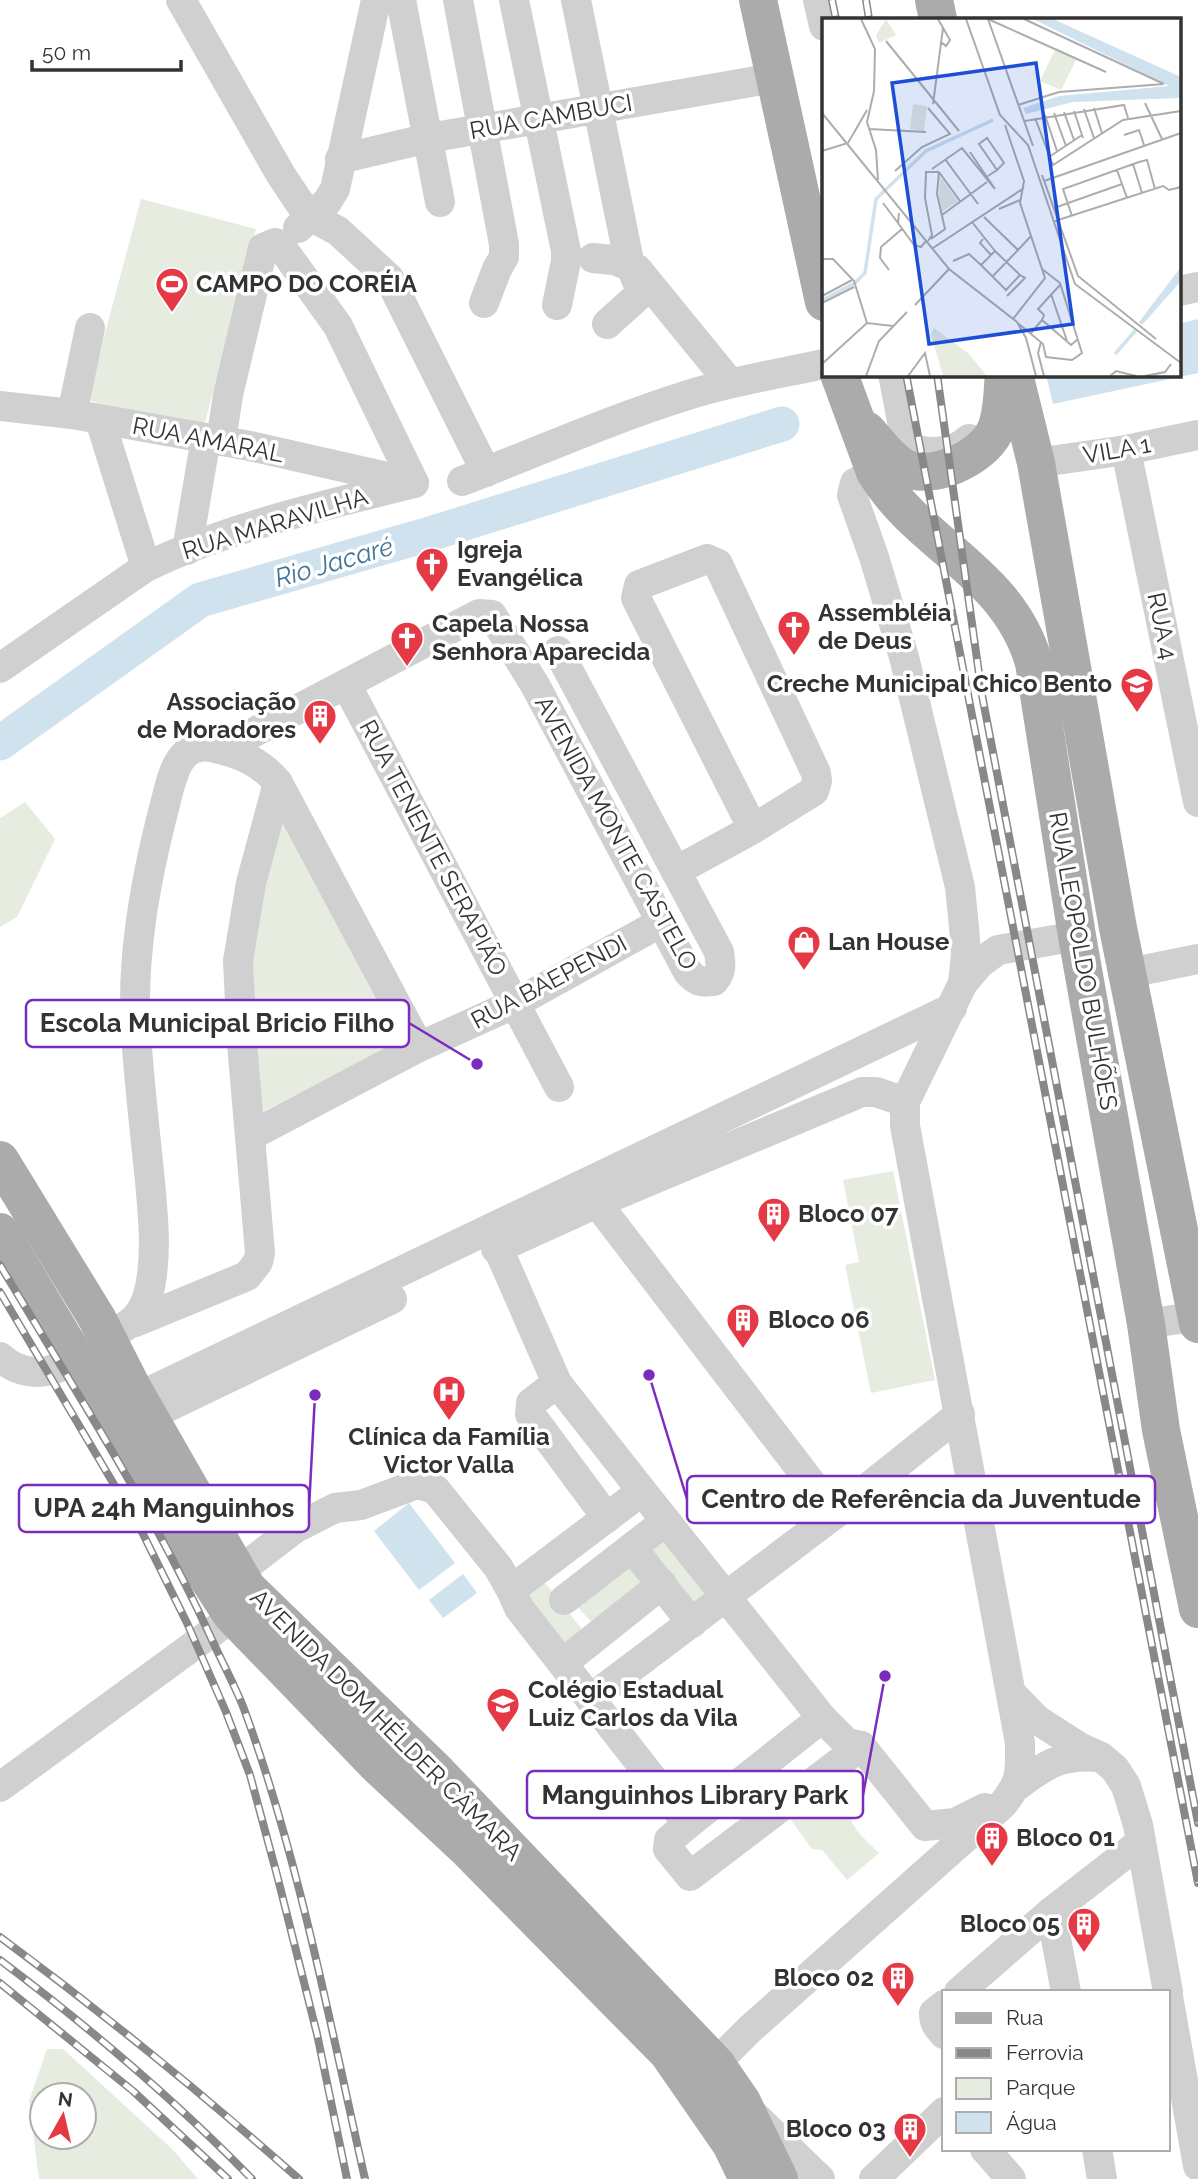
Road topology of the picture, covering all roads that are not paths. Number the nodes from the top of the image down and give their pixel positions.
1 (181, 0) edge
2 (376, 0) edge
3 (401, 0) edge
4 (458, 0) edge
5 (514, 0) edge
6 (576, 0) edge
7 (758, 0) edge
8 (818, 0) edge
9 (921, 0) edge
10 (934, 0) edge
11 (822, 18) edge
12 (924, 18) edge
13 (938, 18) edge
14 (762, 80) dead end
15 (597, 109) junction
16 (538, 119) junction
17 (482, 129) junction
18 (429, 138) junction
19 (340, 159) junction
20 (440, 202) dead end
21 (310, 216) junction
22 (272, 246) junction
23 (593, 258) dead end
24 (632, 267) junction
25 (1198, 287) edge
26 (1180, 291) edge
27 (822, 293) edge
28 (484, 303) dead end
29 (557, 305) dead end
30 (607, 324) dead end
31 (90, 328) dead end
32 (822, 364) edge
33 (840, 376) edge
34 (893, 376) edge
35 (989, 376) edge
36 (1004, 376) edge
37 (1015, 376) edge
38 (730, 383) junction
39 (0, 406) edge
40 (86, 417) junction
41 (857, 421) junction
42 (1198, 435) edge
43 (214, 440) junction
44 (1126, 450) junction
45 (1037, 463) junction
46 (875, 472) junction
47 (414, 483) junction
48 (187, 550) junction
49 (146, 568) junction
50 (558, 651) dead end
51 (0, 668) edge
52 (346, 684) junction
53 (222, 749) junction
54 (278, 783) junction
55 (1197, 790) edge
56 (753, 829) junction
57 (676, 872) junction
58 (660, 923) junction
59 (1077, 936) junction
60 (1198, 959) edge
61 (1129, 973) junction
62 (957, 996) junction
63 (516, 1003) junction
64 (419, 1047) junction
65 (559, 1087) dead end
66 (905, 1102) junction
67 (250, 1136) junction
68 (0, 1160) edge
69 (597, 1203) junction
70 (1187, 1208) edge
71 (0, 1232) edge
72 (494, 1239) junction
73 (1198, 1319) edge
74 (1146, 1324) junction
75 (104, 1334) junction
76 (0, 1357) edge
77 (557, 1383) junction
78 (144, 1406) junction
79 (960, 1414) junction
80 (642, 1491) junction
81 (835, 1514) junction
82 (607, 1518) junction
83 (666, 1521) junction
84 (632, 1548) junction
85 (539, 1570) junction
86 (663, 1584) junction
87 (511, 1590) junction
88 (239, 1591) junction
89 (725, 1598) junction
90 (564, 1600) junction
91 (1198, 1609) edge
92 (692, 1623) junction
93 (594, 1638) junction
94 (563, 1663) junction
95 (1011, 1693) junction
96 (590, 1699) junction
97 (822, 1718) junction
98 (861, 1746) junction
99 (1101, 1757) junction
100 (0, 1787) edge
101 (1013, 1791) junction
102 (688, 1824) junction
103 (1141, 1842) junction
104 (1051, 1912) junction
105 (961, 1990) edge
106 (1066, 1990) edge
107 (1167, 1990) edge
108 (1170, 2005) edge
109 (942, 2007) edge
110 (942, 2033) edge
111 (704, 2075) junction
112 (742, 2102) junction
113 (942, 2114) edge
114 (987, 2151) edge
115 (1097, 2151) edge
116 (1198, 2166) edge
117 (748, 2179) edge
118 (779, 2179) edge
119 (820, 2179) edge
120 (874, 2179) edge
121 (1011, 2179) edge
122 (1102, 2179) edge

1 - 21 street
2 - 19 street
3 - 18 street
4 - 17 street
5 - 16 street
6 - 15 street
7 - 27 main road
8 - 11 street
9 - 12 street
10 - 13 main road
14 - 15 street, RUA CAMBUCI
15 - 16 street, RUA CAMBUCI
15 - 24 street
16 - 17 street, RUA CAMBUCI
16 - 29 street
17 - 18 street, RUA CAMBUCI
17 - 28 street
18 - 19 street, RUA CAMBUCI
18 - 20 street
19 - 21 street
21 - 22 street
21 - 38 street
22 - 43 street
22 - 47 street
23 - 24 street
24 - 30 street
24 - 38 street
25 - 26 street
31 - 40 street
32 - 38 street
33 - 41 main road, RUA LEOPOLDO BULHÕES
34 - 35 street
36 - 41 main road
37 - 45 main road, RUA LEOPOLDO BULHÕES
39 - 40 street, RUA AMARAL
40 - 43 street, RUA AMARAL
40 - 49 street
41 - 46 main road, RUA LEOPOLDO BULHÕES
42 - 44 street, VILA 1
43 - 47 street, RUA AMARAL
43 - 48 street
44 - 45 street, VILA 1
44 - 55 street, RUA 4
45 - 61 main road, RUA LEOPOLDO BULHÕES
46 - 59 main road, RUA LEOPOLDO BULHÕES
46 - 62 street
47 - 48 street, RUA MARAVILHA
48 - 49 street, RUA MARAVILHA
49 - 51 street, RUA MARAVILHA
50 - 57 street, AVENIDA MONTE CASTELO
52 - 53 street
52 - 58 street, AVENIDA MONTE CASTELO
52 - 63 street, RUA TENENTE SERAPIÃO
53 - 54 street
53 - 75 street
54 - 64 street
54 - 67 street
56 - 56 street
56 - 57 street
57 - 58 street, AVENIDA MONTE CASTELO
58 - 63 street, RUA BAEPENDI
59 - 62 street
59 - 74 main road, RUA LEOPOLDO BULHÕES
60 - 61 street
61 - 70 main road, RUA LEOPOLDO BULHÕES
62 - 66 street
62 - 72 street
63 - 64 street, RUA BAEPENDI
63 - 65 street, RUA TENENTE SERAPIÃO
64 - 67 street, RUA BAEPENDI
66 - 69 street
66 - 79 street
67 - 75 street
68 - 75 main road, AVENIDA DOM HÉLDER CÂMARA
69 - 72 street
69 - 81 street
70 - 73 main road, RUA LEOPOLDO BULHÕES
71 - 75 main road, AVENIDA DOM HÉLDER CÂMARA
72 - 77 street
72 - 78 street
73 - 74 street
74 - 91 main road, RUA LEOPOLDO BULHÕES
75 - 76 street
75 - 78 main road, AVENIDA DOM HÉLDER CÂMARA
75 - 88 main road, AVENIDA DOM HÉLDER CÂMARA
77 - 80 street
77 - 82 street
78 - 88 main road, AVENIDA DOM HÉLDER CÂMARA
79 - 81 street
79 - 95 street
80 - 82 street
80 - 83 street
81 - 89 street
82 - 85 street
83 - 84 street
83 - 89 street
84 - 86 street
84 - 90 street
85 - 87 street
85 - 90 street
86 - 92 street
86 - 93 street
87 - 88 street
87 - 94 street
88 - 100 street
88 - 111 main road, AVENIDA DOM HÉLDER CÂMARA
89 - 92 street
89 - 97 street
90 - 93 street
92 - 96 street
93 - 94 street
94 - 96 street
95 - 99 street
95 - 101 street
96 - 102 street
97 - 98 street
97 - 102 street
98 - 101 street
98 - 102 street
99 - 101 street
99 - 103 street
101 - 111 street
103 - 104 street
103 - 107 street
104 - 105 street
104 - 106 street
108 - 116 street
109 - 110 street
111 - 112 main road, AVENIDA DOM HÉLDER CÂMARA
111 - 117 main road, AVENIDA DOM HÉLDER CÂMARA
112 - 118 main road, AVENIDA DOM HÉLDER CÂMARA
112 - 119 street
113 - 120 street
114 - 121 street
115 - 122 street

